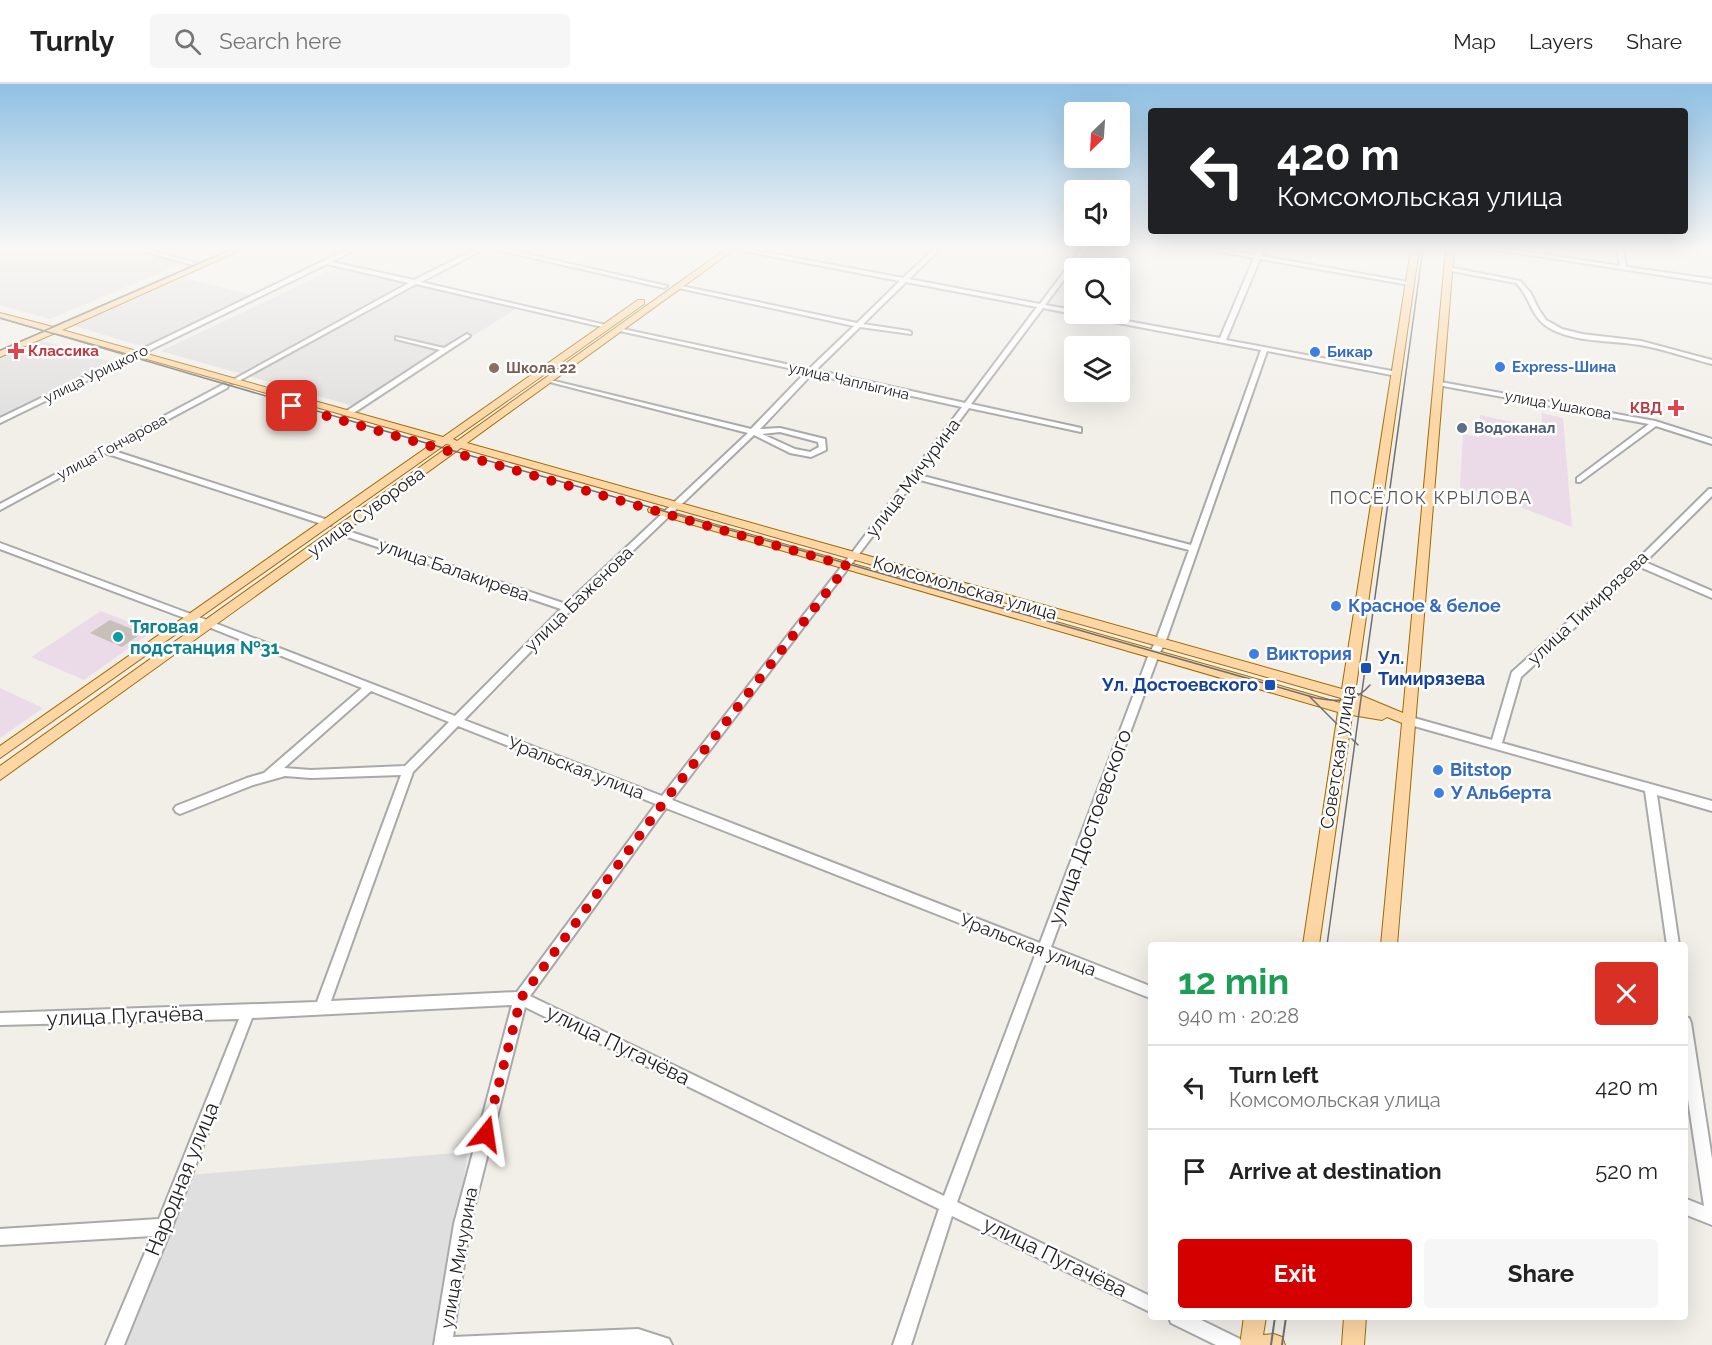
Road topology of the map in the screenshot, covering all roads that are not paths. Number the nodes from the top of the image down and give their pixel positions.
1 (96, 308) edge
2 (100, 308) edge
3 (232, 308) edge
4 (368, 308) edge
5 (526, 308) edge
6 (633, 308) edge
7 (649, 308) edge
8 (776, 308) edge
9 (876, 308) edge
10 (1042, 308) edge
11 (1236, 308) edge
12 (1406, 308) edge
13 (1445, 308) edge
14 (1534, 308) edge
15 (0, 315) edge
16 (0, 321) edge
17 (1130, 323) edge
18 (858, 325) junction
19 (607, 326) junction
20 (620, 329) junction
21 (48, 330) junction
22 (35, 331) junction
23 (909, 333) dead end
24 (467, 336) dead end
25 (398, 338) dead end
26 (1223, 340) junction
27 (0, 346) edge
28 (1265, 348) junction
29 (446, 350) junction
30 (0, 354) edge
31 (134, 356) junction
32 (1712, 362) edge
33 (810, 372) junction
34 (1397, 374) junction
35 (548, 380) junction
36 (1438, 383) junction
37 (229, 384) junction
38 (967, 407) junction
39 (346, 414) junction
40 (0, 421) edge
41 (1655, 423) junction
42 (1078, 430) dead end
43 (753, 432) junction
44 (1712, 442) edge
45 (446, 446) junction
46 (105, 451) junction
47 (913, 476) junction
48 (1580, 480) dead end
49 (1712, 491) edge
50 (0, 507) edge
51 (672, 510) junction
52 (328, 523) junction
53 (339, 531) junction
54 (0, 546) edge
55 (1193, 548) junction
56 (12, 550) junction
57 (0, 557) edge
58 (850, 561) junction
59 (1639, 563) junction
60 (1712, 595) edge
61 (568, 609) junction
62 (192, 618) junction
63 (209, 624) junction
64 (1157, 648) junction
65 (369, 687) junction
66 (1347, 695) junction
67 (1344, 709) junction
68 (455, 720) junction
69 (1407, 720) junction
70 (1497, 744) junction
71 (0, 753) edge
72 (408, 770) junction
73 (0, 774) edge
74 (267, 777) junction
75 (1650, 789) junction
76 (664, 802) junction
77 (1712, 806) edge
78 (180, 808) dead end
79 (1311, 942) edge
80 (1389, 942) edge
81 (1673, 942) edge
82 (1044, 951) junction
83 (1148, 991) edge
84 (521, 998) junction
85 (322, 1007) junction
86 (248, 1012) junction
87 (0, 1019) edge
88 (1688, 1050) edge
89 (948, 1205) junction
90 (1688, 1208) edge
91 (1712, 1209) edge
92 (1712, 1217) edge
93 (164, 1227) junction
94 (0, 1237) edge
95 (1148, 1303) edge
96 (1183, 1320) edge
97 (1255, 1320) edge
98 (1355, 1320) edge
99 (114, 1345) edge
100 (443, 1345) edge
101 (455, 1345) edge
102 (663, 1345) edge
103 (902, 1345) edge
104 (1234, 1345) edge
105 (1251, 1345) edge
106 (1266, 1345) edge
107 (1274, 1345) edge
108 (1353, 1345) edge

1 - 21 main road
2 - 21 main road
3 - 31 street, улица Урицкого
4 - 37 street, улица Гончарова
5 - 19 street
6 - 19 main road, улица Суворова
7 - 20 main road, улица Суворова
8 - 18 street
9 - 18 street, улица Баженова
10 - 38 street, улица Мичурина
11 - 26 street
12 - 34 main road, Советская улица
13 - 36 main road
14 - 32 street
15 - 21 main road, Комсомольская улица
16 - 22 main road, Комсомольская улица
17 - 26 street
18 - 23 street
18 - 33 street, улица Баженова
19 - 45 main road, улица Суворова
20 - 33 street, улица Чаплыгина
20 - 35 main road, улица Суворова
21 - 22 main road, Комсомольская улица
21 - 30 main road
21 - 31 main road, Комсомольская улица
22 - 27 main road
24 - 29 street
25 - 29 street
26 - 28 street
28 - 34 street
28 - 55 street, улица Достоевского
29 - 39 street
31 - 37 main road, Комсомольская улица
31 - 40 street, улица Урицкого
33 - 38 street, улица Чаплыгина
33 - 43 street, улица Баженова
34 - 66 main road, Советская улица
35 - 43 street
35 - 45 main road, улица Суворова
36 - 41 street, улица Ушакова
36 - 69 main road
37 - 39 main road, Комсомольская улица
37 - 45 main road, Комсомольская улица
37 - 46 street, улица Гончарова
38 - 42 street, улица Чаплыгина
38 - 47 street, улица Мичурина
39 - 45 main road, Комсомольская улица
41 - 44 street, улица Ушакова
41 - 48 street
43 - 43 street
43 - 51 street, улица Баженова
45 - 51 main road, Комсомольская улица
45 - 52 main road, улица Суворова
45 - 53 main road, улица Суворова
46 - 50 street, улица Гончарова
46 - 52 street
47 - 55 street
47 - 58 street, улица Мичурина
49 - 59 street, улица Тимирязева
51 - 58 main road, Комсомольская улица
51 - 61 street, улица Баженова
52 - 62 main road, улица Суворова
53 - 61 street, улица Балакирева
53 - 63 main road, улица Суворова
54 - 56 street, Уральская улица
55 - 64 street, улица Достоевского
56 - 57 street
56 - 62 street, Уральская улица
58 - 64 main road, Комсомольская улица
58 - 76 street, улица Мичурина
59 - 60 street
59 - 70 street, улица Тимирязева
61 - 68 street, улица Баженова
62 - 63 street, Уральская улица
62 - 71 main road, улица Суворова
63 - 65 street, Уральская улица
63 - 73 main road, улица Суворова
64 - 66 main road, Комсомольская улица
64 - 67 main road, Комсомольская улица
64 - 82 street, улица Достоевского
65 - 68 street, Уральская улица
65 - 74 street
66 - 67 main road, Советская улица
66 - 69 main road, Комсомольская улица
67 - 69 main road, Комсомольская улица
67 - 79 main road, Советская улица
68 - 72 street, улица Баженова
68 - 76 street, Уральская улица
69 - 70 street, Комсомольская улица
69 - 80 main road
70 - 75 street, Комсомольская улица
72 - 74 street
72 - 85 street, улица Баженова
74 - 78 street
75 - 77 street, Комсомольская улица
75 - 81 street
76 - 82 street, Уральская улица
76 - 84 street, улица Мичурина
82 - 83 street, Уральская улица
82 - 89 street, улица Достоевского
84 - 85 street, улица Пугачёва
84 - 89 street, улица Пугачёва
84 - 100 street, улица Мичурина
85 - 86 street, улица Пугачёва
86 - 87 street, улица Пугачёва
86 - 93 street, Народная улица
88 - 91 street
89 - 95 street, улица Пугачёва
89 - 103 street, улица Достоевского
90 - 92 street
93 - 94 street
93 - 99 street, Народная улица
96 - 104 street
97 - 105 main road
98 - 108 main road
101 - 102 street
106 - 107 main road

